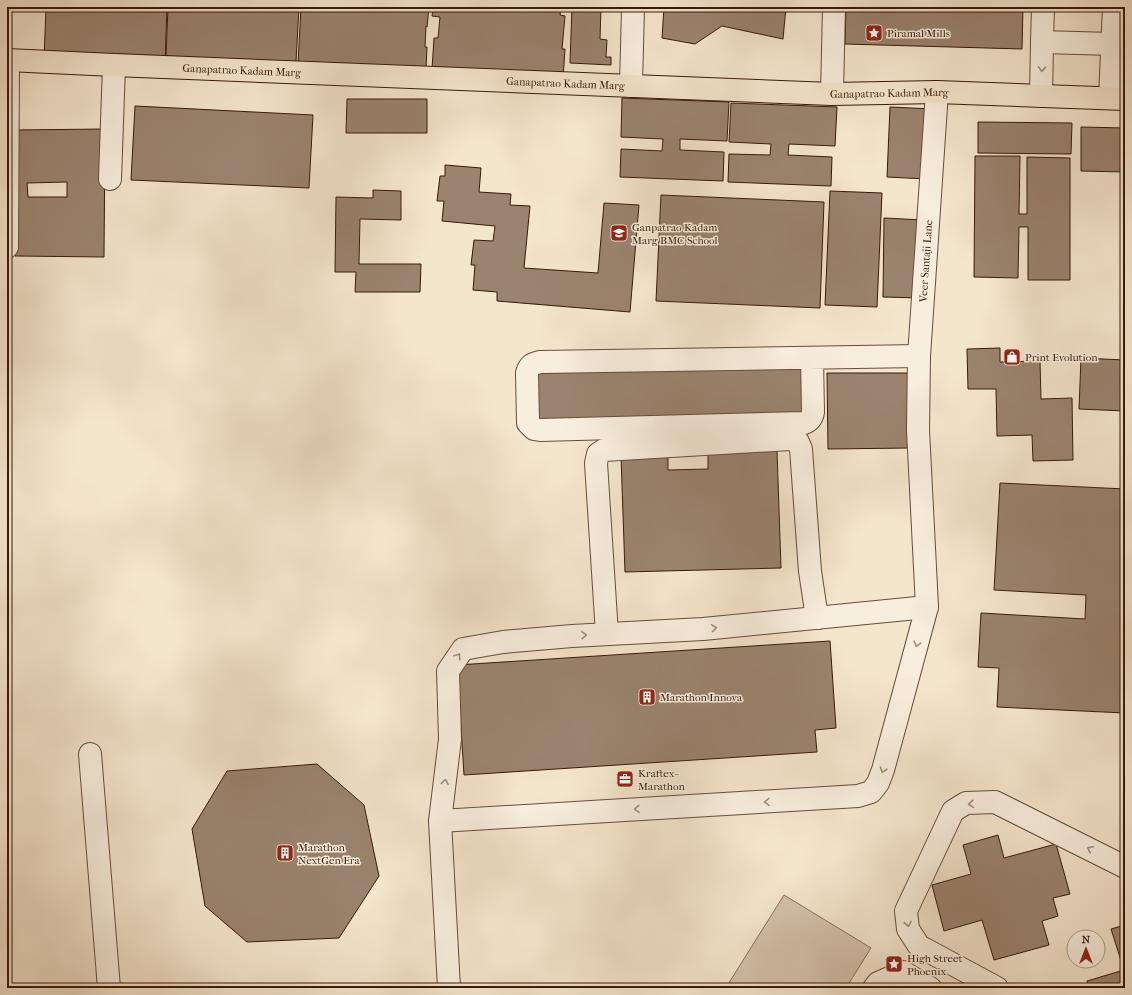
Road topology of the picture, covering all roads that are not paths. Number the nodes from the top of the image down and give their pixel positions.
1 (633, 7) edge
2 (834, 7) edge
3 (1043, 7) edge
4 (1114, 7) edge
5 (1042, 42) junction
6 (1116, 53) edge
7 (8, 60) edge
8 (114, 65) junction
9 (631, 86) junction
10 (937, 92) junction
11 (832, 94) junction
12 (1041, 96) junction
13 (1117, 98) edge
14 (110, 179) dead end
15 (7, 247) edge
16 (919, 356) junction
17 (812, 358) junction
18 (927, 607) junction
19 (817, 618) junction
20 (607, 634) junction
21 (90, 754) dead end
22 (440, 821) junction
23 (1125, 867) edge
24 (109, 988) edge
25 (449, 988) edge
26 (874, 988) edge
27 (930, 988) edge
28 (997, 988) edge

1 - 9 street
2 - 11 street
3 - 5 street
4 - 6 street
5 - 6 street
5 -> 12 street
6 - 13 street
7 - 8 main road, Ganapatrao Kadam Marg
7 - 15 street
8 - 9 main road, Ganapatrao Kadam Marg
8 - 14 street
9 - 11 main road, Ganapatrao Kadam Marg
10 - 11 main road, Ganapatrao Kadam Marg
10 - 12 main road, Ganapatrao Kadam Marg
10 - 16 street, Veer Santaji Lane
12 - 13 main road, Ganapatrao Kadam Marg
16 - 17 street
16 - 18 street, Veer Santaji Lane
17 - 17 street
18 - 19 street
18 -> 22 street, Veer Santaji Lane
20 -> 19 street
19 - 20 street
22 -> 20 street
21 - 24 street
22 - 25 street
23 -> 28 street
26 - 27 street

